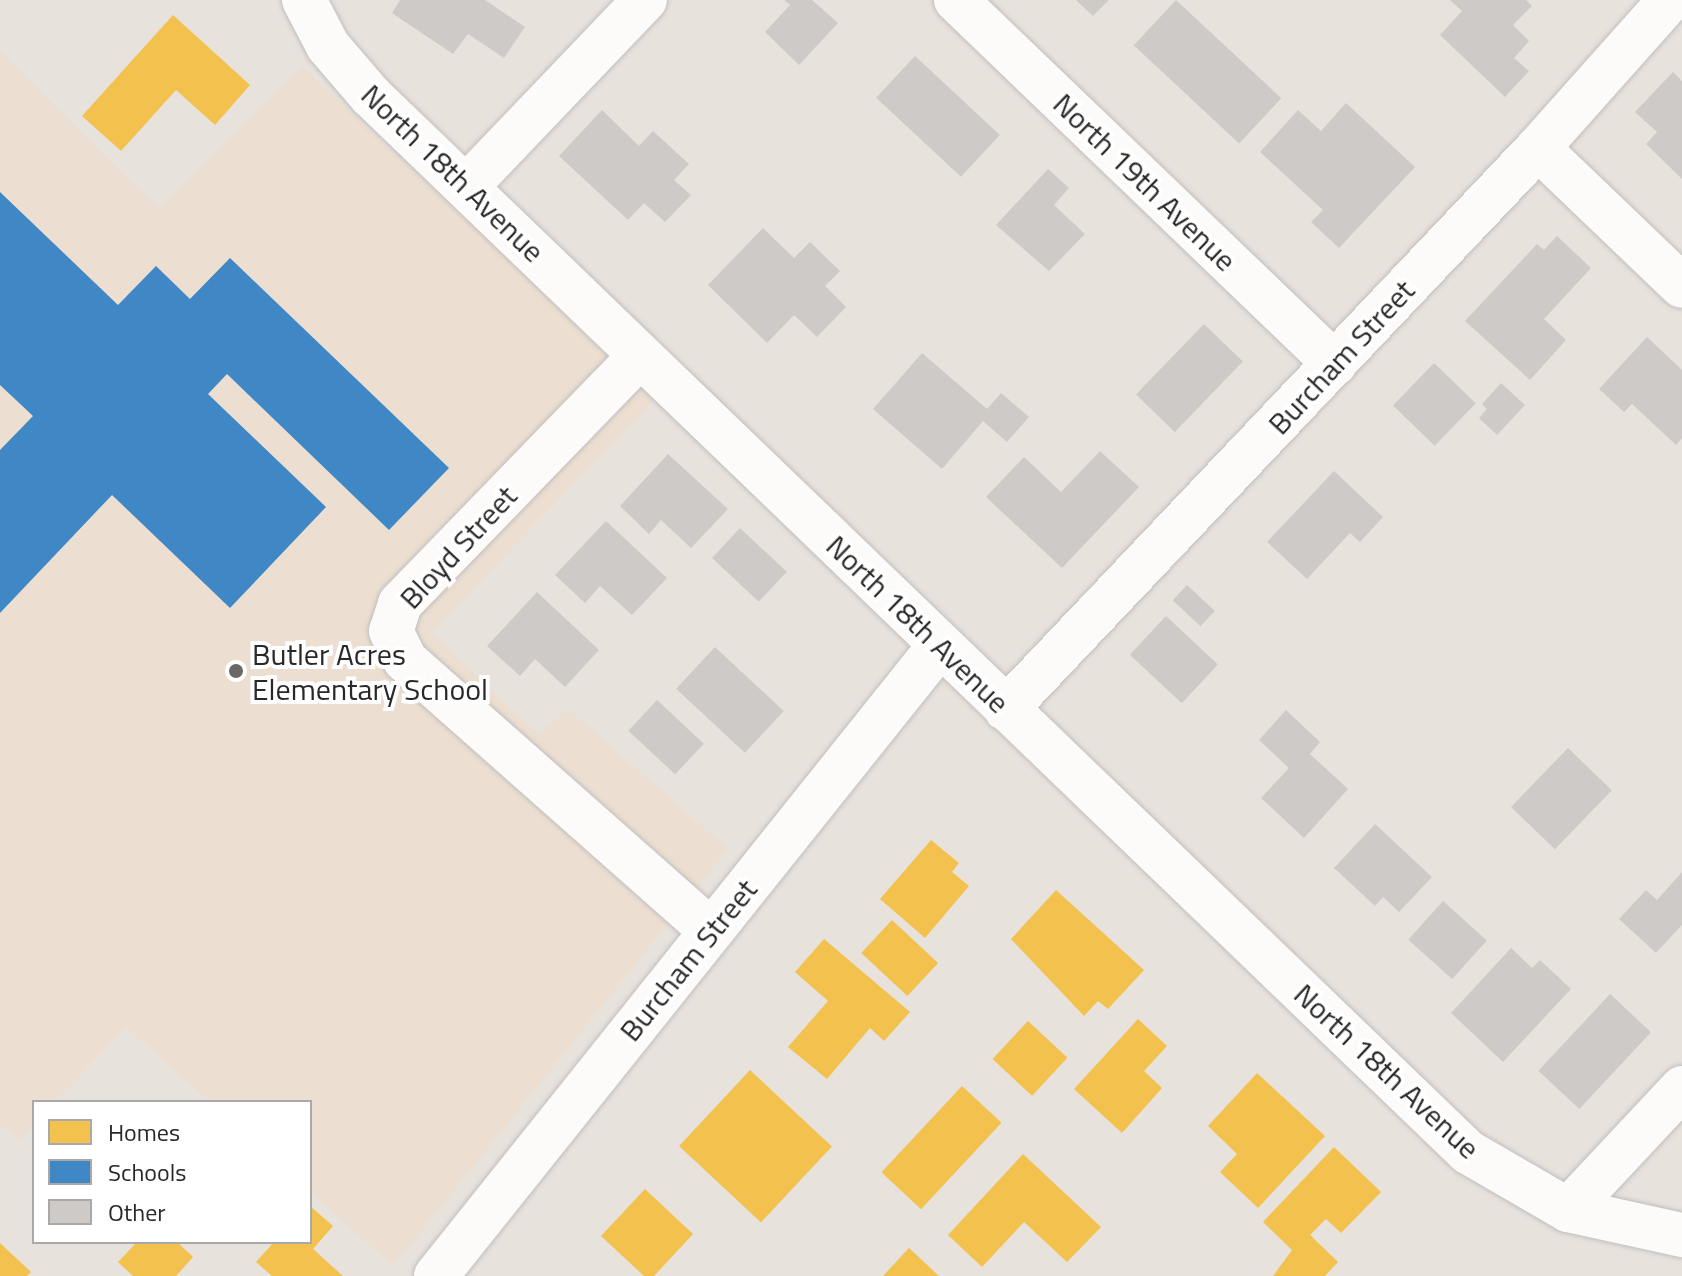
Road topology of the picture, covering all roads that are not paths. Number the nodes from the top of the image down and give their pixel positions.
1 (304, 0) edge
2 (645, 0) edge
3 (956, 0) edge
4 (1654, 5) edge
5 (1538, 148) junction
6 (466, 187) junction
7 (1682, 286) edge
8 (640, 356) junction
9 (1335, 364) junction
10 (940, 645) junction
11 (1006, 709) junction
12 (711, 931) junction
13 (1682, 1088) edge
14 (1568, 1210) junction
15 (1682, 1235) edge
16 (436, 1276) edge

1 - 6 street, North 18th Avenue
2 - 6 street
3 - 9 street, North 19th Avenue
4 - 5 street, Burcham Street
5 - 7 street
5 - 9 street, Burcham Street
6 - 8 street, North 18th Avenue
8 - 10 street, North 18th Avenue
8 - 12 street, Bloyd Street
9 - 11 street, Burcham Street
10 - 11 street, North 18th Avenue
10 - 12 street, Burcham Street
11 - 14 street, North 18th Avenue
12 - 16 street, Burcham Street
13 - 14 street
14 - 15 street, North 18th Avenue

